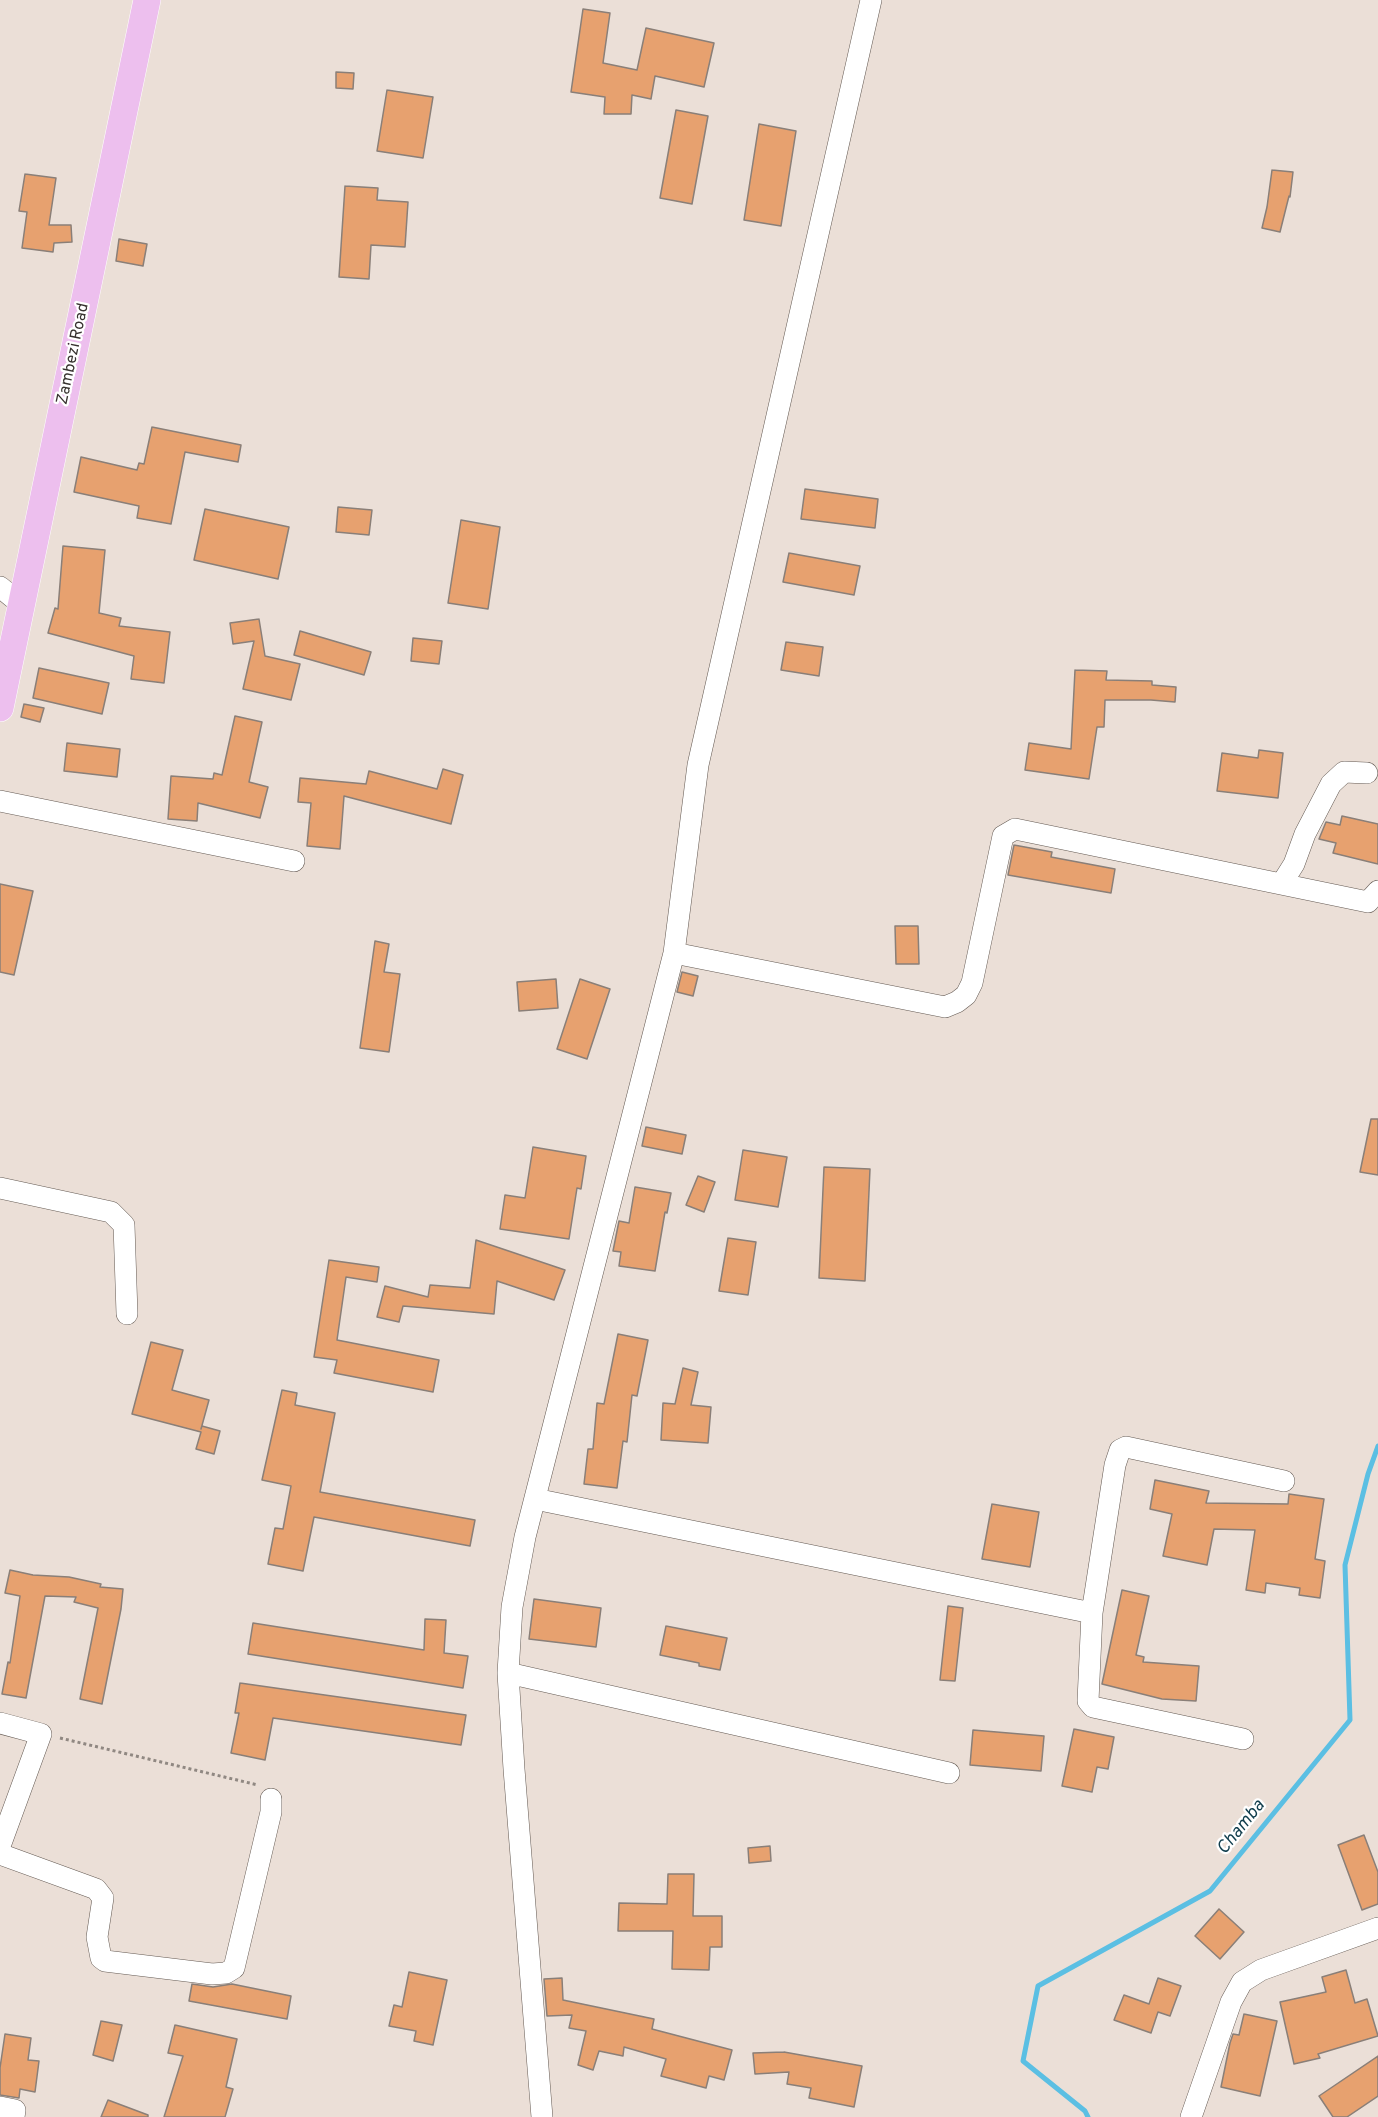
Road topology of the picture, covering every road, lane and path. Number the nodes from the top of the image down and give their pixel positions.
1 (147, 0) edge
2 (871, 0) edge
3 (0, 587) edge
4 (22, 605) junction
5 (0, 707) edge
6 (1367, 773) dead end
7 (0, 801) edge
8 (294, 861) dead end
9 (1286, 883) junction
10 (1378, 891) edge
11 (674, 953) junction
12 (0, 1188) edge
13 (127, 1314) dead end
14 (1284, 1481) dead end
15 (535, 1499) junction
16 (1092, 1613) junction
17 (508, 1673) junction
18 (0, 1723) edge
19 (41, 1734) junction
20 (1243, 1739) dead end
21 (949, 1773) dead end
22 (271, 1799) joint
23 (0, 1846) edge
24 (0, 1854) edge
25 (1378, 1929) edge
26 (0, 2107) edge
27 (14, 2117) edge
28 (542, 2117) edge
29 (1191, 2117) edge

1 - 4 main road, Zambezi Road
2 - 11 street
3 - 4 street
4 - 5 main road, Zambezi Road
6 - 9 street
7 - 8 street
9 - 10 street
9 - 11 street
11 - 15 street
12 - 13 street
14 - 16 street
15 - 16 street
15 - 17 street
16 - 20 street
17 - 21 street
17 - 28 street
18 - 19 street
19 - 22 path
19 - 23 street
22 - 24 street
25 - 29 street
26 - 27 street

